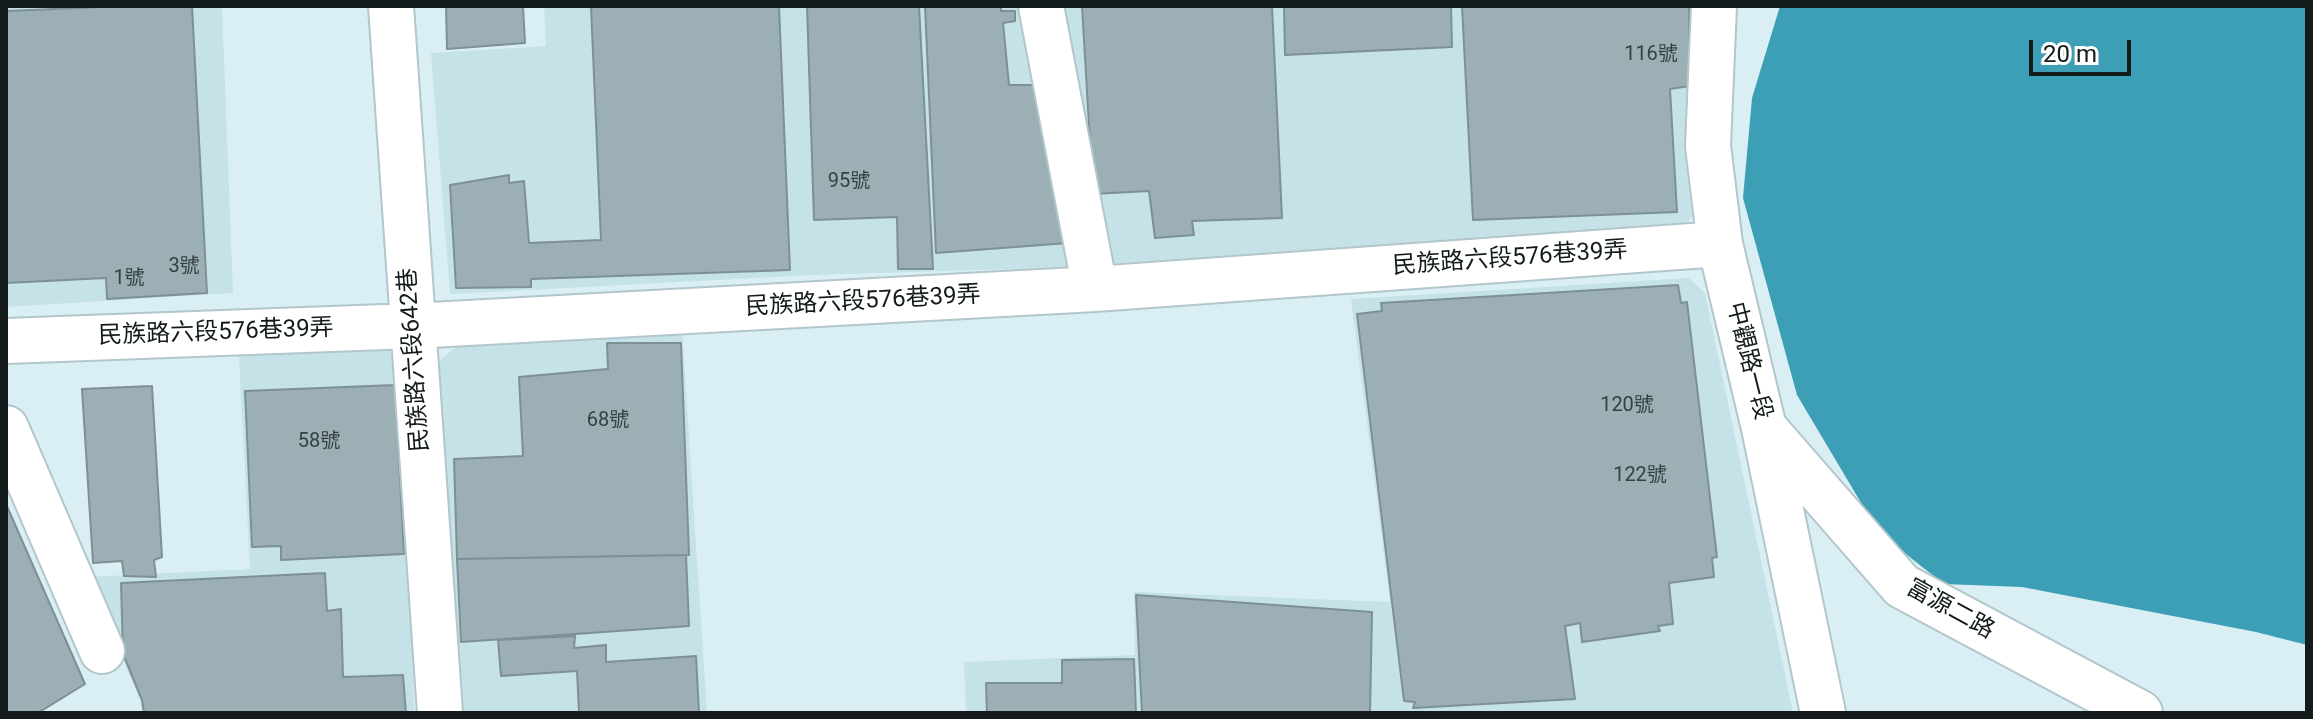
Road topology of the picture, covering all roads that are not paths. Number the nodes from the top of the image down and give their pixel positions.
1 (391, 6) edge
2 (1041, 6) edge
3 (1714, 6) edge
4 (1720, 244) junction
5 (1095, 289) junction
6 (412, 326) junction
7 (6, 341) edge
8 (6, 428) edge
9 (1764, 428) junction
10 (102, 651) dead end
11 (440, 713) edge
12 (1823, 713) edge
13 (2140, 713) edge

1 - 6 street, 民族路六段642巷
2 - 5 street
3 - 4 street, 中觀路一段
4 - 5 street, 民族路六段576巷39弄
4 - 9 street, 中觀路一段
5 - 6 street, 民族路六段576巷39弄
6 - 7 street, 民族路六段576巷39弄
6 - 11 street, 民族路六段642巷
8 - 10 street
9 - 12 street, 中觀路一段
9 - 13 street, 富源二路

